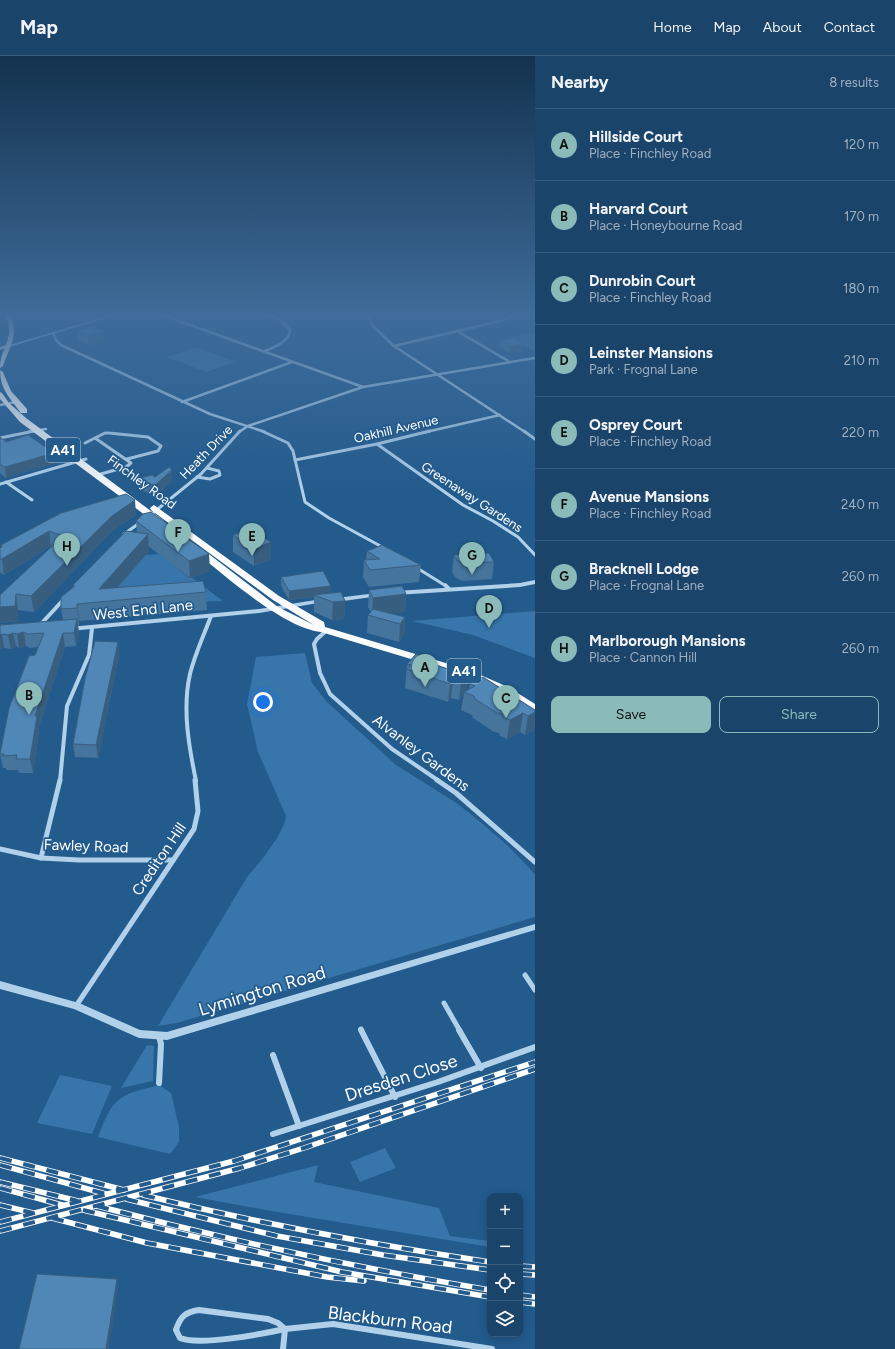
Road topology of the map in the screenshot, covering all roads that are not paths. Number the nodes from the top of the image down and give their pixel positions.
1 (0, 372) edge
2 (121, 372) edge
3 (264, 372) edge
4 (322, 372) edge
5 (446, 372) edge
6 (436, 374) junction
7 (363, 387) junction
8 (0, 394) edge
9 (16, 402) junction
10 (182, 402) junction
11 (4, 404) edge
12 (500, 415) junction
13 (248, 426) junction
14 (46, 429) junction
15 (37, 431) junction
16 (0, 437) edge
17 (95, 438) junction
18 (535, 439) edge
19 (85, 443) dead end
20 (377, 444) junction
21 (127, 459) junction
22 (82, 460) junction
23 (296, 460) junction
24 (207, 468) junction
25 (101, 474) junction
26 (197, 477) junction
27 (6, 482) junction
28 (0, 484) edge
29 (32, 500) dead end
30 (150, 516) junction
31 (122, 535) edge
32 (384, 549) edge
33 (535, 555) edge
34 (416, 567) edge
35 (535, 582) edge
36 (449, 589) junction
37 (66, 597) edge
38 (288, 607) junction
39 (275, 609) junction
40 (211, 616) junction
41 (40, 628) joint
42 (92, 628) junction
43 (324, 629) junction
44 (63, 630) edge
45 (34, 631) edge
46 (535, 709) edge
47 (0, 849) edge
48 (41, 858) junction
49 (173, 860) junction
50 (535, 862) edge
51 (535, 928) edge
52 (525, 975) dead end
53 (0, 985) edge
54 (535, 990) edge
55 (444, 1003) dead end
56 (76, 1006) junction
57 (361, 1029) dead end
58 (159, 1036) junction
59 (535, 1046) edge
60 (273, 1055) dead end
61 (481, 1068) junction
62 (159, 1083) dead end
63 (395, 1097) junction
64 (299, 1126) junction
65 (274, 1134) dead end
66 (285, 1328) junction
67 (283, 1349) edge
68 (492, 1349) edge

1 - 9 highway, Finchley Road / A41
2 - 10 street
3 - 10 street
4 - 7 street
5 - 6 street, Heath Drive
6 - 7 street, Heath Drive
6 - 12 street
7 - 13 street, Heath Drive
8 - 11 highway, Finchley Road / A41
9 - 11 street
9 - 14 highway, Finchley Road / A41
10 - 13 street
11 - 15 highway, Finchley Road / A41
12 - 18 street
12 - 20 street, Oakhill Avenue
13 - 23 street
13 - 24 street, Heath Drive
14 - 15 street
14 - 22 highway, Finchley Road / A41
15 - 16 street
15 - 22 highway, Finchley Road / A41
17 - 19 street
17 - 21 street
17 - 21 street
20 - 23 street, Oakhill Avenue
20 - 33 street, Greenaway Gardens
21 - 25 street
22 - 25 highway, Finchley Road / A41
22 - 27 street
23 - 32 street
24 - 26 street, Heath Drive
24 - 26 street
25 - 30 highway, Finchley Road / A41
25 - 30 highway, Finchley Road / A41
26 - 30 street, Heath Drive
27 - 28 street
27 - 29 street
30 - 31 street, Heath Drive
30 - 38 highway, Finchley Road / A41
30 - 39 highway, Finchley Road / A41
34 - 36 street
35 - 36 street, West End Lane
36 - 38 street, West End Lane
37 - 41 street
38 - 39 street, West End Lane
38 - 43 highway, Finchley Road / A41
39 - 40 street, West End Lane
39 - 43 highway, Finchley Road / A41
40 - 42 street, West End Lane
40 - 49 street, Crediton Hill
41 - 45 street
42 - 44 street, West End Lane
42 - 48 street
43 - 46 highway, Finchley Road / A41
43 - 50 street, Alvanley Gardens
47 - 48 street, Fawley Road
48 - 49 street, Fawley Road
49 - 56 street, Crediton Hill
51 - 58 street, Lymington Road
52 - 54 street
53 - 56 street, Lymington Road
55 - 61 street
56 - 58 street, Lymington Road
57 - 63 street
58 - 62 street
59 - 61 street, Dresden Close
60 - 64 street
61 - 63 street, Dresden Close
63 - 64 street, Dresden Close
64 - 65 street, Dresden Close
66 - 66 street, Blackburn Road
66 - 67 street
66 - 68 street, Blackburn Road

